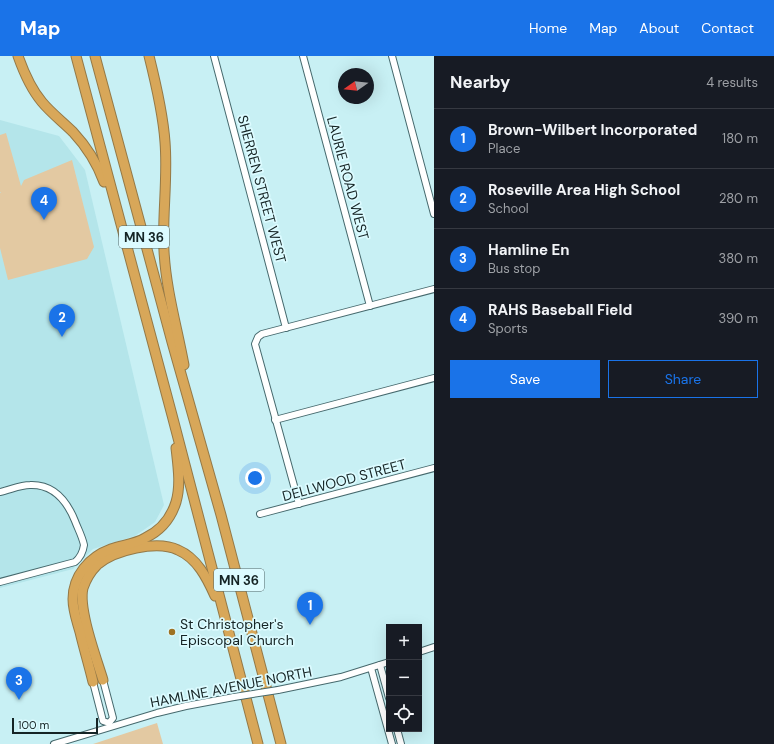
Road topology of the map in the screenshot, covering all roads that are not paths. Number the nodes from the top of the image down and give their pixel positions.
1 (18, 56) edge
2 (76, 56) edge
3 (95, 56) edge
4 (148, 56) edge
5 (214, 56) edge
6 (303, 56) edge
7 (392, 56) edge
8 (434, 214) edge
9 (122, 229) junction
10 (434, 289) edge
11 (370, 306) junction
12 (286, 328) junction
13 (434, 378) edge
14 (172, 415) junction
15 (193, 418) junction
16 (275, 420) junction
17 (434, 468) edge
18 (0, 492) edge
19 (299, 504) junction
20 (260, 514) dead end
21 (0, 582) edge
22 (229, 629) junction
23 (434, 647) edge
24 (422, 651) edge
25 (386, 663) edge
26 (380, 665) junction
27 (371, 668) junction
28 (103, 680) joint
29 (93, 682) joint
30 (388, 696) edge
31 (109, 725) junction
32 (398, 732) edge
33 (54, 744) edge
34 (258, 744) edge
35 (281, 744) edge
36 (392, 744) edge
37 (401, 744) edge

1 - 9 highway
2 - 9 highway, MN 36
3 - 15 highway, MN 36
4 - 15 highway
5 - 12 street, SHERREN STREET WEST
6 - 11 street, LAURIE ROAD WEST
7 - 8 street
9 - 14 highway, MN 36
10 - 11 street
11 - 12 street
12 - 16 street
13 - 16 street
14 - 22 highway, MN 36
14 - 29 highway
15 - 35 highway, MN 36
16 - 19 street
17 - 19 street, DELLWOOD STREET
18 - 21 street
19 - 20 street, DELLWOOD STREET
22 - 28 highway
22 - 34 highway, MN 36
23 - 24 street
25 - 26 street, HAMLINE AVENUE NORTH
26 - 27 street, HAMLINE AVENUE NORTH
26 - 30 street
27 - 31 street, HAMLINE AVENUE NORTH, bridge
27 - 36 street
28 - 31 street
29 - 31 street
31 - 33 street, HAMLINE AVENUE NORTH
32 - 37 street

